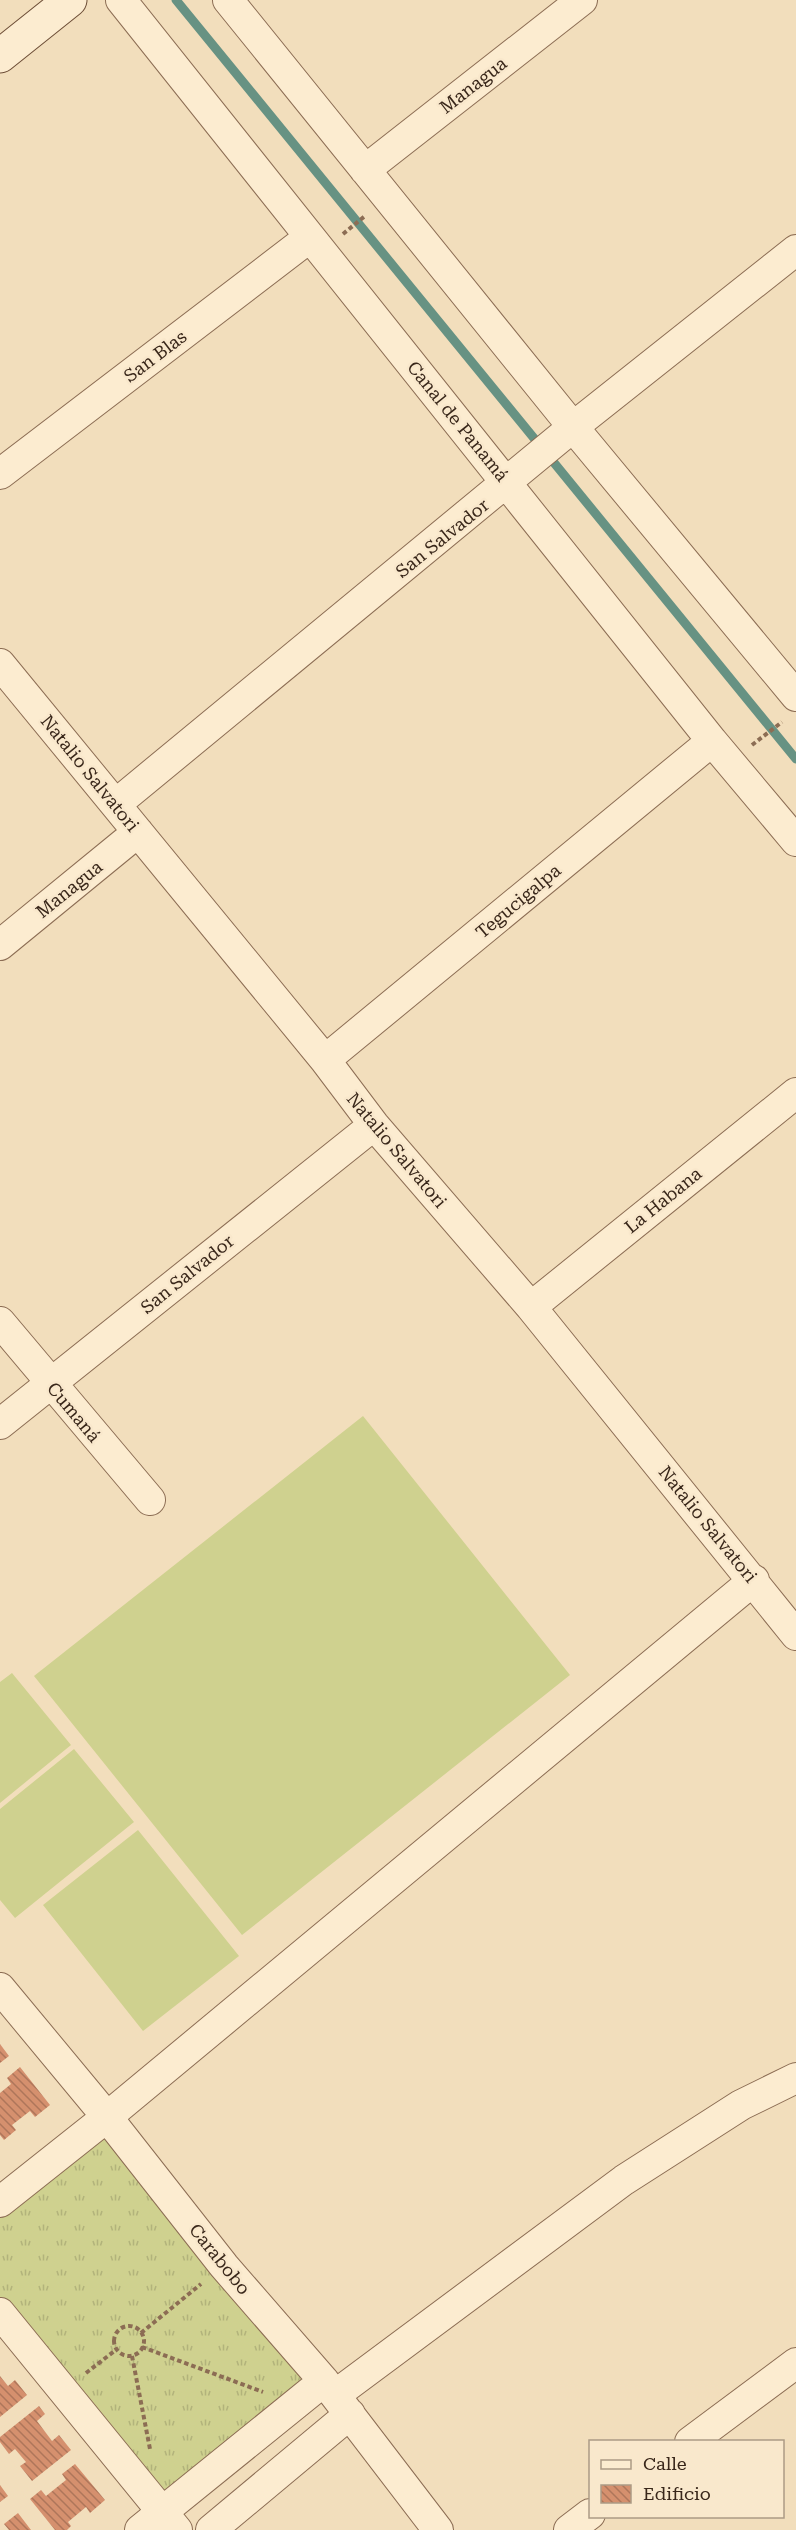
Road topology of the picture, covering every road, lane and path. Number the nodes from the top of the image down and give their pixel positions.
1 (70, 0) edge
2 (121, 0) edge
3 (228, 0) edge
4 (582, 0) edge
5 (0, 56) edge
6 (365, 170) junction
7 (387, 197) junction
8 (316, 245) junction
9 (796, 250) edge
10 (573, 427) junction
11 (0, 474) edge
12 (508, 483) junction
13 (0, 664) edge
14 (790, 690) edge
15 (721, 752) junction
16 (116, 804) junction
17 (138, 832) junction
18 (796, 841) edge
19 (0, 945) edge
20 (325, 1060) junction
21 (796, 1093) edge
22 (374, 1125) junction
23 (531, 1307) junction
24 (0, 1322) edge
25 (50, 1383) junction
26 (0, 1424) edge
27 (150, 1500) dead end
28 (754, 1581) junction
29 (796, 1635) edge
30 (0, 1988) edge
31 (796, 2078) edge
32 (106, 2117) junction
33 (0, 2202) edge
34 (224, 2266) junction
35 (0, 2313) edge
36 (141, 2333) junction
37 (142, 2347) junction
38 (117, 2349) junction
39 (132, 2356) junction
40 (796, 2363) edge
41 (63, 2390) junction
42 (336, 2397) junction
43 (295, 2404) junction
44 (693, 2440) edge
45 (152, 2456) dead end
46 (589, 2515) edge
47 (170, 2521) edge
48 (140, 2530) edge
49 (211, 2530) edge
50 (438, 2530) edge
51 (569, 2530) edge

1 - 5 street
2 - 8 street, Canal de Panamá
3 - 6 street
4 - 6 street, Managua
6 - 7 street
7 - 8 path
7 - 10 street
8 - 11 street, San Blas
8 - 12 street, Canal de Panamá
9 - 10 street, San Salvador
10 - 12 street, San Salvador
10 - 14 street
12 - 15 street, Canal de Panamá
12 - 16 street, San Salvador
13 - 16 street, Natalio Salvatori
14 - 15 path
15 - 18 street, Canal de Panamá
15 - 20 street, Tegucigalpa
16 - 17 street, Natalio Salvatori
17 - 19 street, Managua
17 - 20 street, Natalio Salvatori
20 - 22 street, Natalio Salvatori
21 - 23 street, La Habana
22 - 23 street, Natalio Salvatori
22 - 25 street, San Salvador
23 - 28 street, Natalio Salvatori
24 - 25 street, Cumaná
25 - 26 street, San Salvador
25 - 27 street, Cumaná
28 - 29 street, Natalio Salvatori
28 - 32 street
30 - 32 street, Carabobo
31 - 42 street
32 - 33 street
32 - 34 street, Carabobo
34 - 36 path
34 - 42 street, Carabobo
35 - 41 street
36 - 37 path
36 - 38 path
37 - 39 path
37 - 43 path
38 - 39 path
38 - 41 path
39 - 45 path
40 - 44 street
41 - 47 street
42 - 43 street
42 - 49 street
42 - 50 street, Carabobo
43 - 47 street
46 - 51 street
47 - 48 street

